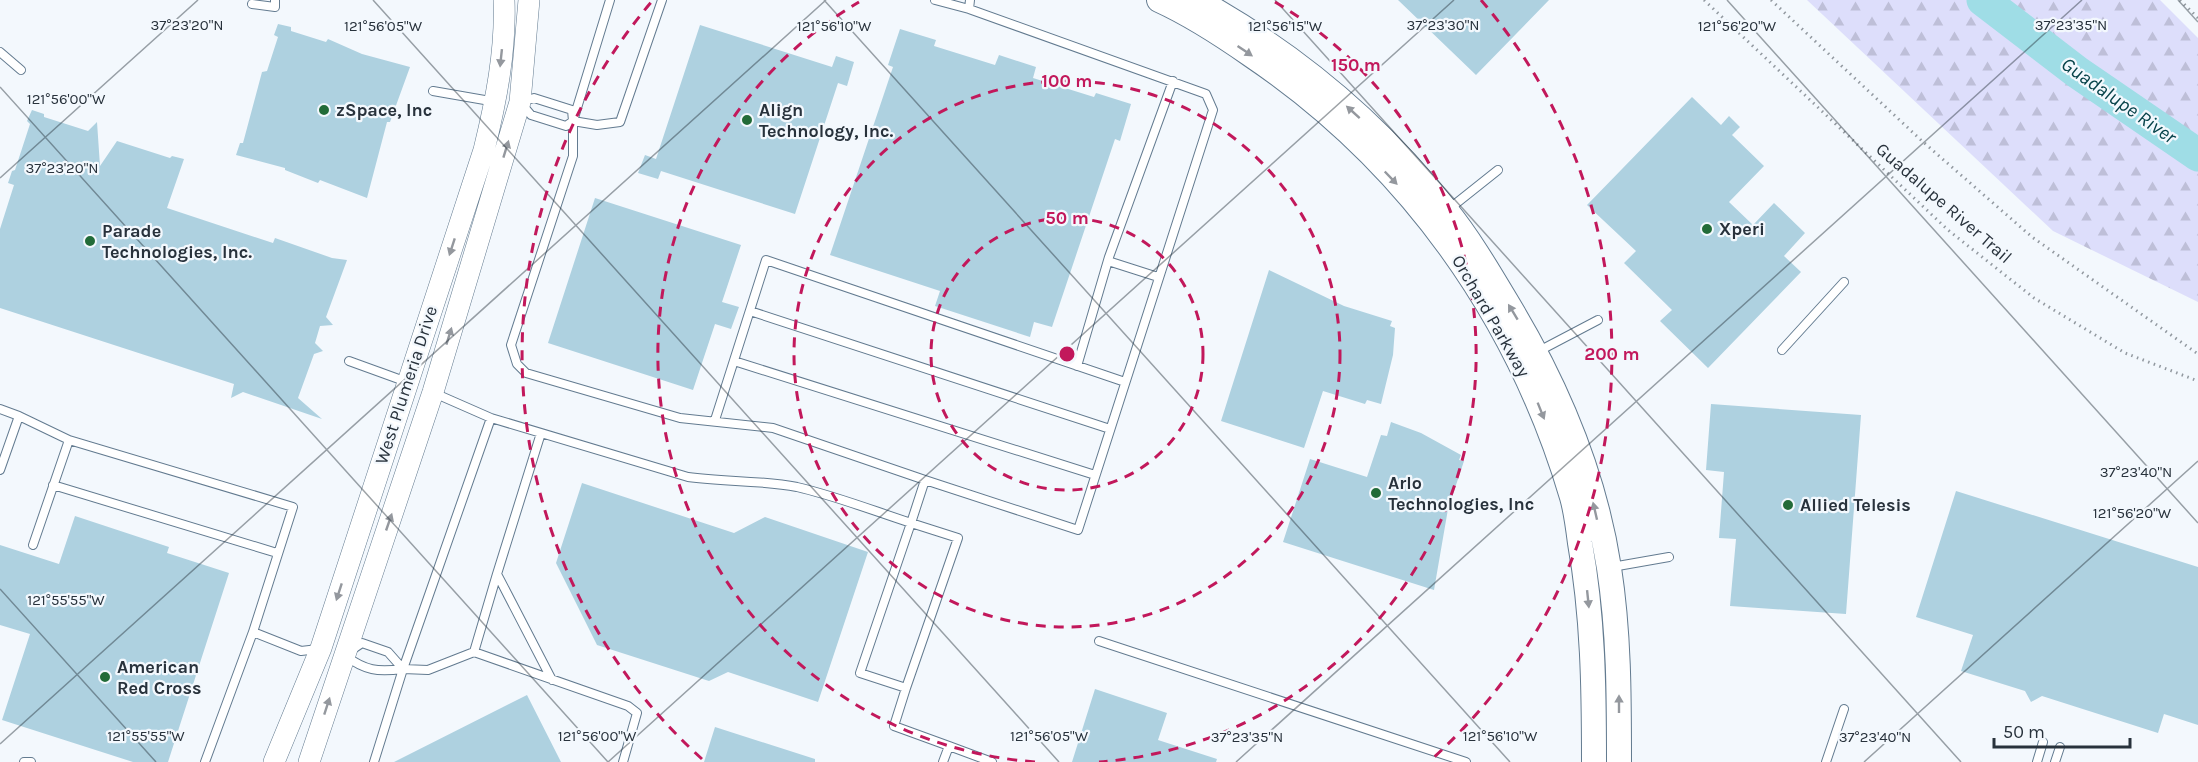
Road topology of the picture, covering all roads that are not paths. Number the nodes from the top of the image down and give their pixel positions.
1 (275, 0) edge
2 (504, 0) edge
3 (529, 0) edge
4 (610, 0) edge
5 (662, 0) edge
6 (935, 0) edge
7 (1159, 0) edge
8 (252, 4) dead end
9 (969, 4) edge
10 (1196, 4) edge
11 (0, 52) edge
12 (21, 70) dead end
13 (1173, 81) junction
14 (433, 91) dead end
15 (496, 102) junction
16 (520, 102) junction
17 (573, 121) junction
18 (1498, 170) dead end
19 (1439, 215) junction
20 (1108, 261) junction
21 (1158, 277) junction
22 (1844, 282) dead end
23 (750, 310) junction
24 (1598, 320) dead end
25 (1525, 350) junction
26 (1782, 350) dead end
27 (349, 361) dead end
28 (734, 361) junction
29 (1077, 366) junction
30 (407, 382) junction
31 (1125, 382) junction
32 (433, 392) junction
33 (0, 409) edge
34 (19, 416) junction
35 (491, 418) junction
36 (715, 420) junction
37 (1110, 429) junction
38 (542, 433) junction
39 (69, 440) junction
40 (0, 470) edge
41 (1095, 475) junction
42 (925, 480) junction
43 (53, 485) junction
44 (911, 523) junction
45 (33, 544) dead end
46 (277, 553) junction
47 (1669, 557) dead end
48 (1597, 570) junction
49 (497, 574) junction
50 (253, 632) junction
51 (1099, 641) dead end
52 (321, 648) junction
53 (474, 652) junction
54 (344, 655) junction
55 (403, 669) junction
56 (552, 680) junction
57 (906, 688) junction
58 (1844, 709) dead end
59 (2043, 742) dead end
60 (949, 746) junction
61 (2060, 747) dead end
62 (1438, 758) edge
63 (24, 762) edge
64 (32, 762) edge
65 (205, 762) edge
66 (274, 762) edge
67 (309, 762) edge
68 (374, 762) edge
69 (623, 762) edge
70 (943, 762) edge
71 (993, 762) edge
72 (1466, 762) edge
73 (1594, 762) edge
74 (1619, 762) edge
75 (1826, 762) edge
76 (2037, 762) edge
77 (2055, 762) edge

1 - 8 lane
2 -> 15 street, West Plumeria Drive
3 - 16 street, West Plumeria Drive
4 - 17 lane
5 - 17 lane
6 - 9 lane
7 - 10 main road, Orchard Parkway
9 - 13 lane
10 - 19 main road, Orchard Parkway
11 - 12 lane
13 - 20 lane
13 - 21 lane
14 - 15 lane
15 - 16 street
15 -> 30 street, West Plumeria Drive
16 - 17 lane
16 - 17 lane
32 -> 16 street, West Plumeria Drive
17 - 36 lane
18 - 19 lane
19 - 25 main road, Orchard Parkway
20 - 21 lane
20 - 29 lane
21 - 31 lane
22 - 26 lane
23 - 28 lane
23 - 29 lane
23 - 37 lane
24 - 25 lane
25 - 48 main road, Orchard Parkway
27 - 30 lane
28 - 36 lane
28 - 41 lane
29 - 31 lane
30 - 32 street
30 -> 52 street, West Plumeria Drive
31 - 37 lane
32 - 35 lane
54 -> 32 street, West Plumeria Drive
33 - 34 lane
34 - 39 lane
34 - 40 lane
35 - 38 lane
35 - 55 lane
36 - 42 lane
37 - 41 lane
38 - 44 lane
38 - 49 lane
39 - 43 lane
39 - 46 lane
41 - 42 lane
42 - 44 lane
43 - 45 lane
43 - 46 lane
44 - 57 lane
44 - 57 lane
46 - 50 lane
47 - 48 lane
48 -> 73 main road, Orchard Parkway
74 -> 48 main road, Orchard Parkway
49 - 53 lane
49 - 56 lane
50 - 52 lane
50 - 65 lane
51 - 62 lane
52 - 54 street
52 - 66 street, West Plumeria Drive
53 - 55 lane
53 - 56 lane
54 - 55 lane
54 - 55 lane
67 -> 54 street, West Plumeria Drive
55 - 68 lane
56 - 69 lane
57 - 60 lane
58 - 75 lane
59 - 76 lane
60 - 70 lane
60 - 71 lane
61 - 77 lane
62 - 72 lane
63 - 64 lane

